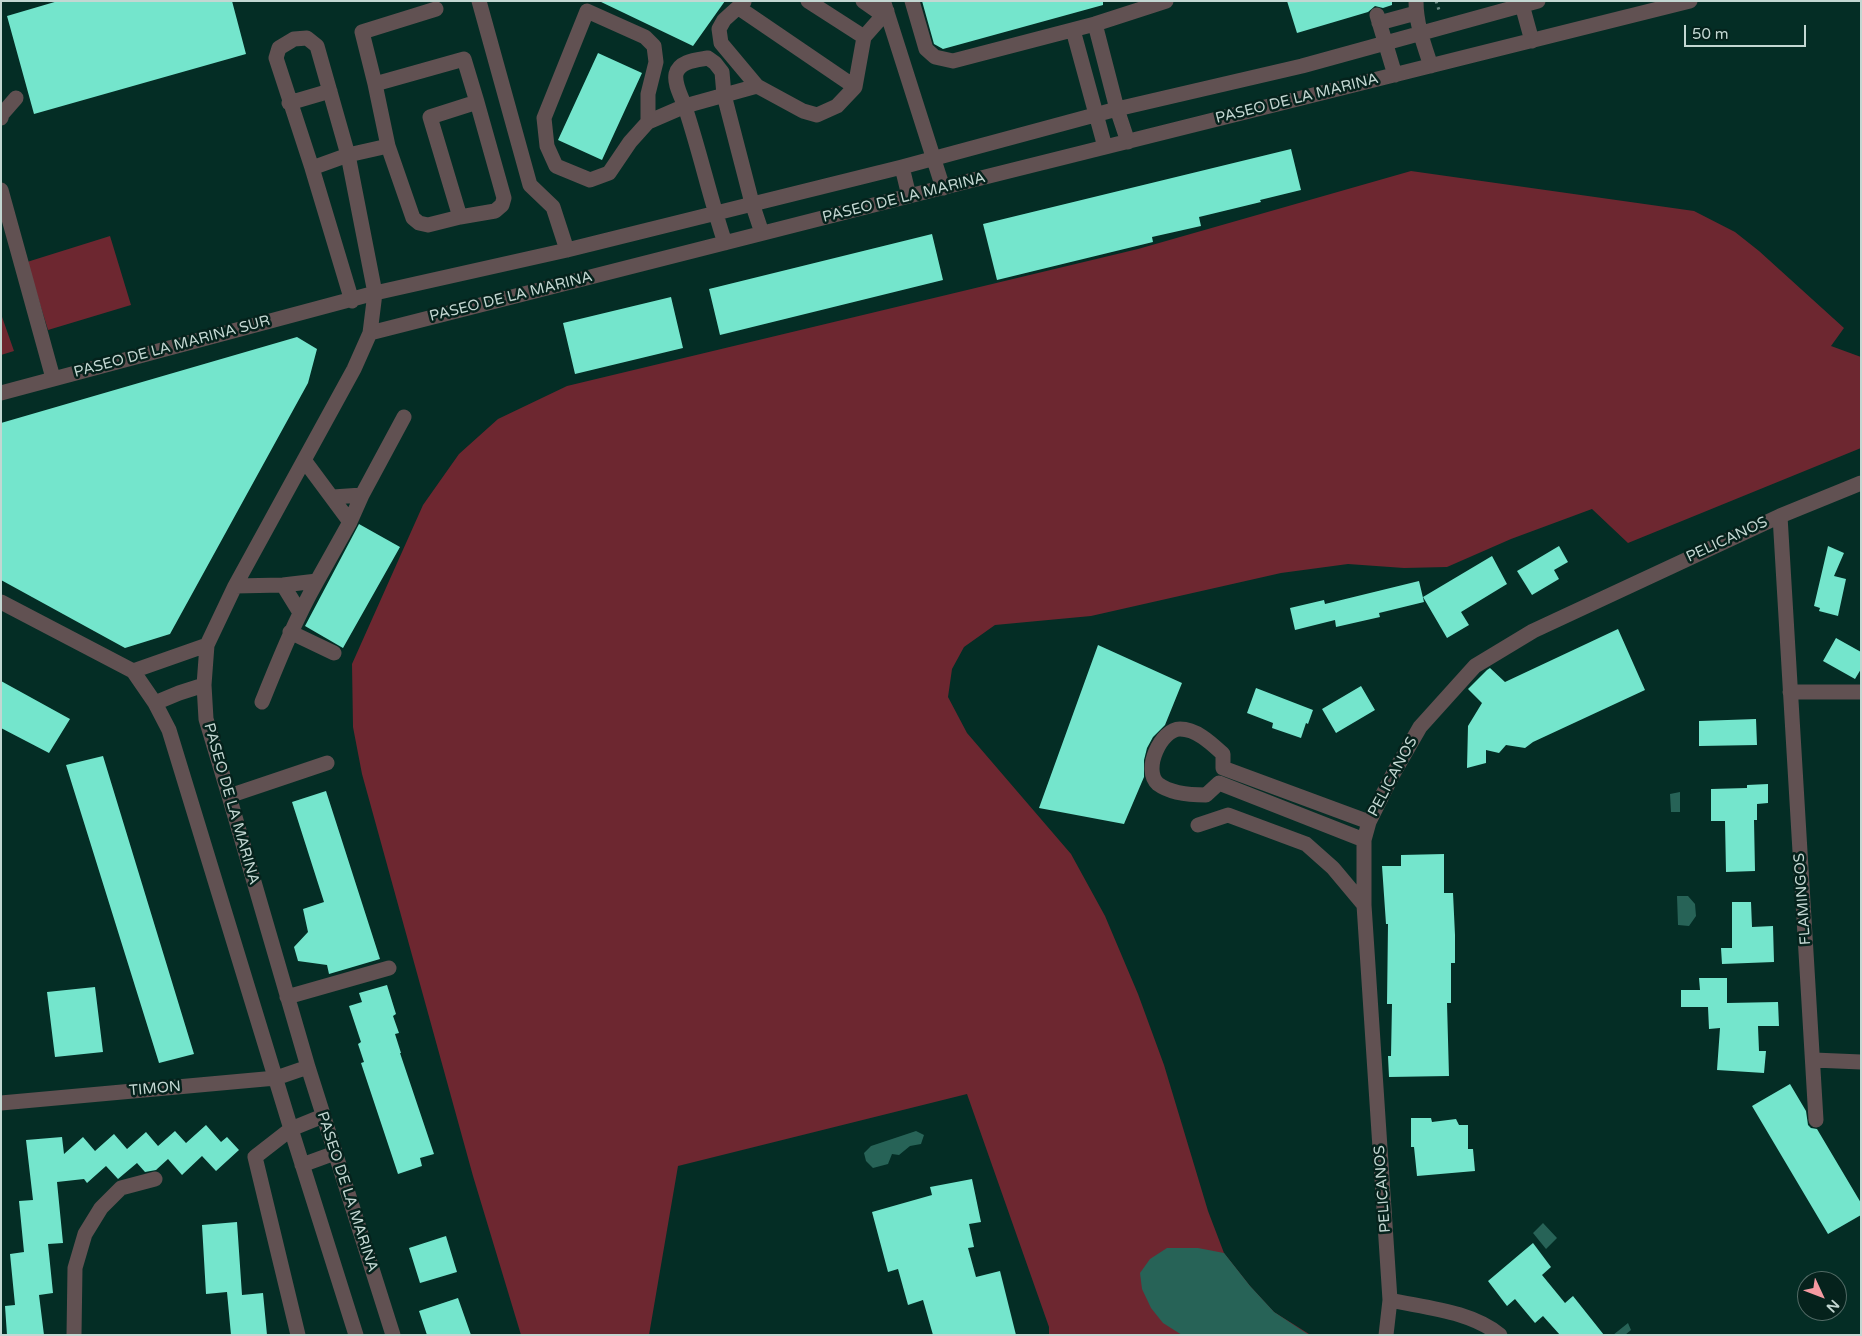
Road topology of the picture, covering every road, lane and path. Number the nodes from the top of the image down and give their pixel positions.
1 (479, 1) edge
2 (808, 1) edge
3 (863, 1) edge
4 (912, 1) edge
5 (1166, 1) edge
6 (1690, 1) edge
7 (1527, 2) edge
8 (742, 5) edge
9 (1416, 7) edge
10 (436, 9) dead end
11 (884, 9) edge
12 (1095, 24) junction
13 (1073, 30) junction
14 (1421, 33) junction
15 (864, 37) junction
16 (1532, 41) junction
17 (1384, 43) junction
18 (1431, 66) junction
19 (1395, 75) junction
20 (375, 84) junction
21 (757, 86) junction
22 (855, 87) junction
23 (330, 91) junction
24 (724, 96) junction
25 (16, 98) dead end
26 (477, 102) junction
27 (290, 103) junction
28 (685, 106) junction
29 (1118, 109) junction
30 (1095, 115) junction
31 (1, 118) edge
32 (648, 122) junction
33 (1128, 142) junction
34 (388, 146) junction
35 (1105, 147) junction
36 (348, 155) junction
37 (934, 157) junction
38 (902, 167) junction
39 (312, 168) junction
40 (943, 188) junction
41 (1, 190) edge
42 (909, 196) junction
43 (752, 203) junction
44 (716, 213) junction
45 (460, 217) junction
46 (762, 233) junction
47 (725, 243) junction
48 (567, 250) junction
49 (376, 293) junction
50 (348, 302) junction
51 (370, 333) junction
52 (52, 378) junction
53 (1, 393) edge
54 (404, 417) dead end
55 (304, 460) junction
56 (1861, 482) edge
57 (362, 494) junction
58 (333, 497) junction
59 (1780, 516) junction
60 (350, 522) junction
61 (317, 581) junction
62 (283, 585) junction
63 (235, 586) junction
64 (1, 602) edge
65 (300, 611) junction
66 (290, 632) junction
67 (207, 645) junction
68 (334, 653) dead end
69 (132, 670) junction
70 (204, 685) junction
71 (1790, 692) junction
72 (1861, 692) edge
73 (262, 702) dead end
74 (155, 703) junction
75 (327, 763) dead end
76 (1223, 768) junction
77 (1218, 783) junction
78 (229, 796) junction
79 (1319, 804) junction
80 (1314, 821) junction
81 (1369, 822) junction
82 (1198, 825) dead end
83 (1364, 840) junction
84 (1306, 844) junction
85 (1364, 905) junction
86 (389, 968) dead end
87 (287, 997) junction
88 (1814, 1060) junction
89 (1861, 1062) edge
90 (308, 1067) junction
91 (276, 1078) junction
92 (1, 1103) edge
93 (323, 1116) junction
94 (1816, 1120) dead end
95 (291, 1129) junction
96 (335, 1153) junction
97 (302, 1165) junction
98 (155, 1179) dead end
99 (1390, 1300) junction
100 (74, 1335) edge
101 (298, 1335) edge
102 (356, 1335) edge
103 (393, 1335) edge
104 (1386, 1335) edge
105 (1500, 1335) edge

1 - 48 street
2 - 15 street
3 - 11 street
4 - 13 street
5 - 12 street
6 - 16 street, PASEO DE LA MARINA
7 - 14 street, PASEO DE LA MARINA
7 - 16 street
8 - 21 street
8 - 22 street
9 - 14 street
9 - 17 street
10 - 20 street
11 - 15 street
11 - 37 street
12 - 13 street
12 - 29 street
13 - 30 street
14 - 17 street, PASEO DE LA MARINA
14 - 18 street
15 - 22 street
16 - 18 street, PASEO DE LA MARINA
17 - 19 street
17 - 29 street, PASEO DE LA MARINA
18 - 19 street, PASEO DE LA MARINA
19 - 33 street, PASEO DE LA MARINA
20 - 26 street
20 - 34 street
21 - 22 street
21 - 24 street
23 - 27 street
23 - 27 street
23 - 36 street
24 - 28 street
24 - 28 street
24 - 43 street
25 - 31 street
26 - 45 street
26 - 45 street
27 - 39 street
28 - 32 street
28 - 44 street
29 - 30 street, PASEO DE LA MARINA
29 - 33 street
30 - 35 street
30 - 37 street, PASEO DE LA MARINA
32 - 32 street
33 - 35 street, PASEO DE LA MARINA
34 - 36 street
34 - 45 street
35 - 40 street, PASEO DE LA MARINA
36 - 39 street
36 - 49 street
37 - 38 street, PASEO DE LA MARINA
37 - 40 street
38 - 42 street
38 - 43 street, PASEO DE LA MARINA
39 - 50 street
40 - 42 street, PASEO DE LA MARINA
41 - 52 street
42 - 46 street, PASEO DE LA MARINA
43 - 44 street, PASEO DE LA MARINA
43 - 46 street
44 - 47 street
44 - 48 street, PASEO DE LA MARINA
46 - 47 street, PASEO DE LA MARINA
47 - 51 street, PASEO DE LA MARINA
48 - 49 street, PASEO DE LA MARINA
49 - 50 street, PASEO DE LA MARINA
49 - 51 street
50 - 52 street, PASEO DE LA MARINA SUR
51 - 55 street, PASEO DE LA MARINA
52 - 53 street, PASEO DE LA MARINA SUR
54 - 57 street
55 - 58 street
55 - 63 street, PASEO DE LA MARINA
56 - 59 street, PELICANOS
57 - 58 street
57 - 60 street
58 - 60 street
59 - 71 street, FLAMINGOS
59 - 81 street, PELICANOS
60 - 61 street
61 - 62 street
61 - 65 street
62 - 63 street
62 - 65 street
63 - 67 street, PASEO DE LA MARINA
64 - 69 street
65 - 66 street
66 - 68 street
66 - 73 street
67 - 69 street
67 - 70 street, PASEO DE LA MARINA
69 - 74 street
70 - 74 street
70 - 78 street, PASEO DE LA MARINA
71 - 72 street
71 - 88 street, FLAMINGOS
74 - 91 street
75 - 78 street
76 - 77 street
76 - 77 street
76 - 79 street
77 - 80 street
78 - 87 street, PASEO DE LA MARINA
79 - 80 street
79 - 81 street
80 - 83 street
80 - 84 street
81 - 83 street, PELICANOS
82 - 84 street
83 - 85 street, PELICANOS
84 - 85 street
85 - 99 street, PELICANOS
86 - 87 street
87 - 90 street, PASEO DE LA MARINA
88 - 89 street
88 - 94 street, FLAMINGOS
90 - 91 street, TIMON
90 - 93 street, PASEO DE LA MARINA
91 - 92 street, TIMON
91 - 95 street
93 - 95 street
93 - 96 street, PASEO DE LA MARINA
95 - 97 street
95 - 101 street
96 - 97 street
96 - 103 street, PASEO DE LA MARINA
97 - 102 street
98 - 100 street
99 - 104 street, PELICANOS
99 - 105 street

